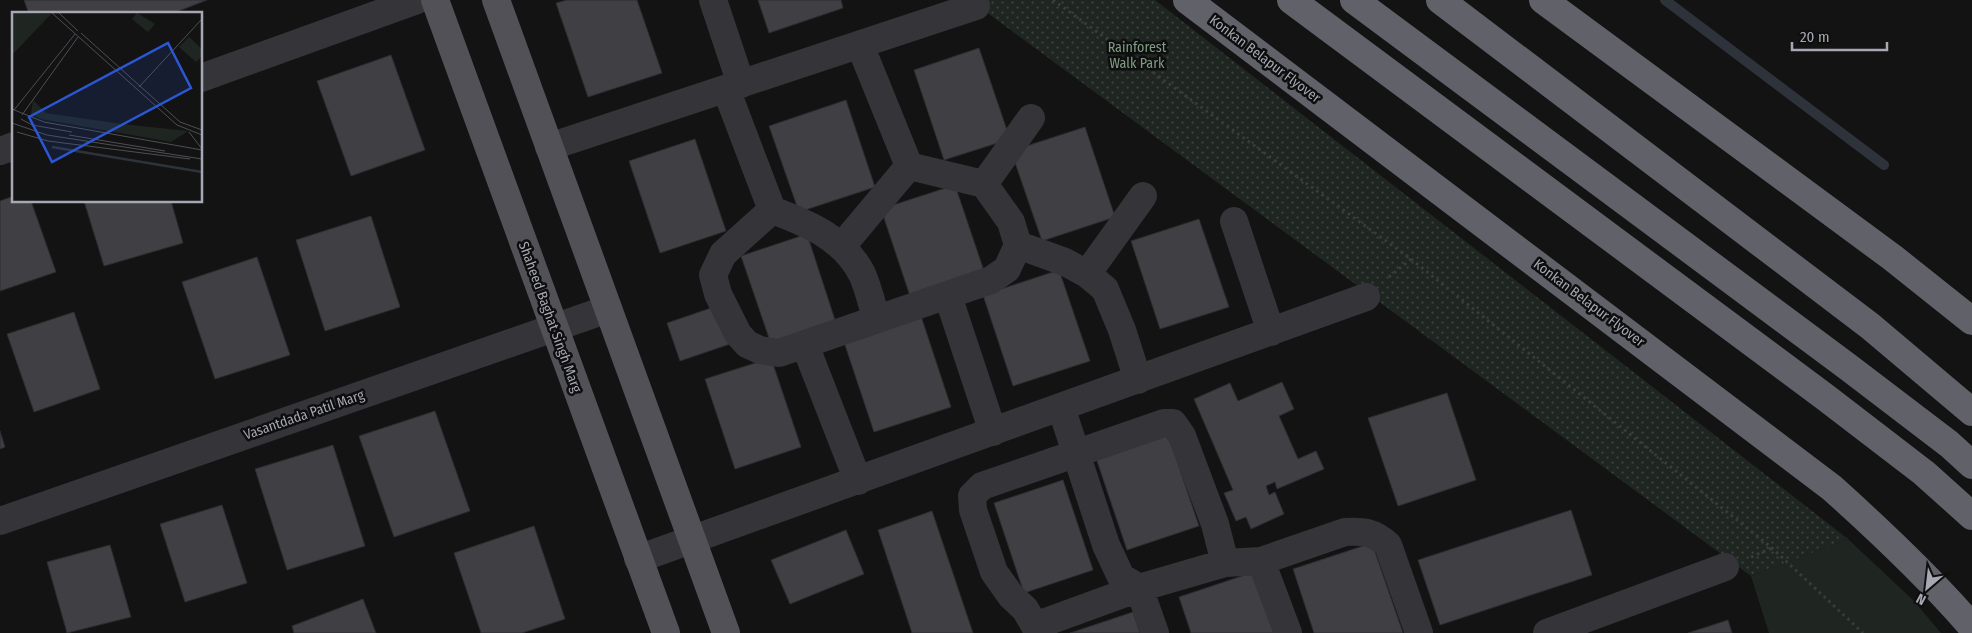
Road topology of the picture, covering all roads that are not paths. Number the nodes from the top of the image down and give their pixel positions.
1 (417, 0) edge
2 (435, 0) edge
3 (496, 0) edge
4 (713, 0) edge
5 (1187, 0) edge
6 (1291, 0) edge
7 (1354, 0) edge
8 (1440, 0) edge
9 (1543, 0) edge
10 (976, 6) dead end
11 (860, 45) junction
12 (202, 78) edge
13 (734, 87) junction
14 (1031, 118) dead end
15 (12, 147) edge
16 (549, 147) junction
17 (0, 151) edge
18 (909, 166) junction
19 (984, 184) junction
20 (1143, 196) dead end
21 (772, 210) junction
22 (1234, 221) dead end
23 (1018, 244) junction
24 (842, 246) junction
25 (1087, 274) junction
26 (948, 296) junction
27 (1366, 297) dead end
28 (608, 309) junction
29 (876, 318) junction
30 (1972, 321) edge
31 (554, 328) junction
32 (1271, 332) junction
33 (805, 345) junction
34 (1138, 380) junction
35 (1061, 407) junction
36 (1972, 412) edge
37 (993, 432) junction
38 (1076, 454) junction
39 (1972, 465) edge
40 (858, 480) junction
41 (1972, 516) edge
42 (0, 521) edge
43 (692, 540) junction
44 (638, 559) junction
45 (1261, 561) junction
46 (1226, 563) junction
47 (1725, 567) dead end
48 (1139, 588) junction
49 (1972, 627) edge
50 (1037, 630) edge
51 (666, 633) edge
52 (726, 633) edge
53 (1155, 633) edge
54 (1288, 633) edge
55 (1419, 633) edge
56 (1547, 633) edge

1 - 12 street
2 - 31 main road, Shaheed Baghat Singh Marg
3 - 16 main road
4 - 13 street
5 - 49 highway, Konkan Belapur Flyover
6 - 41 highway
7 - 39 highway
8 - 36 highway
9 - 30 highway
10 - 11 street
11 - 13 street
11 - 18 street
13 - 16 street
13 - 21 street
14 - 19 street
15 - 17 street
16 - 28 main road
18 - 19 street
18 - 24 street
19 - 23 street
20 - 25 street
21 - 24 street
21 - 33 street
22 - 32 street
23 - 25 street
23 - 26 street
24 - 29 street
25 - 34 street
26 - 29 street
26 - 37 street
27 - 32 street
28 - 31 street, Vasantdada Patil Marg
28 - 43 main road
29 - 33 street
31 - 42 street, Vasantdada Patil Marg
31 - 44 main road, Shaheed Baghat Singh Marg
32 - 34 street
33 - 40 street
34 - 35 street
35 - 37 street
35 - 38 street
37 - 40 street
38 - 46 street
38 - 48 street
38 - 50 street
40 - 43 street
43 - 44 street
43 - 52 main road
44 - 51 main road, Shaheed Baghat Singh Marg
45 - 46 street
45 - 54 street
45 - 55 street
46 - 48 street
47 - 56 street
48 - 50 street
48 - 53 street

